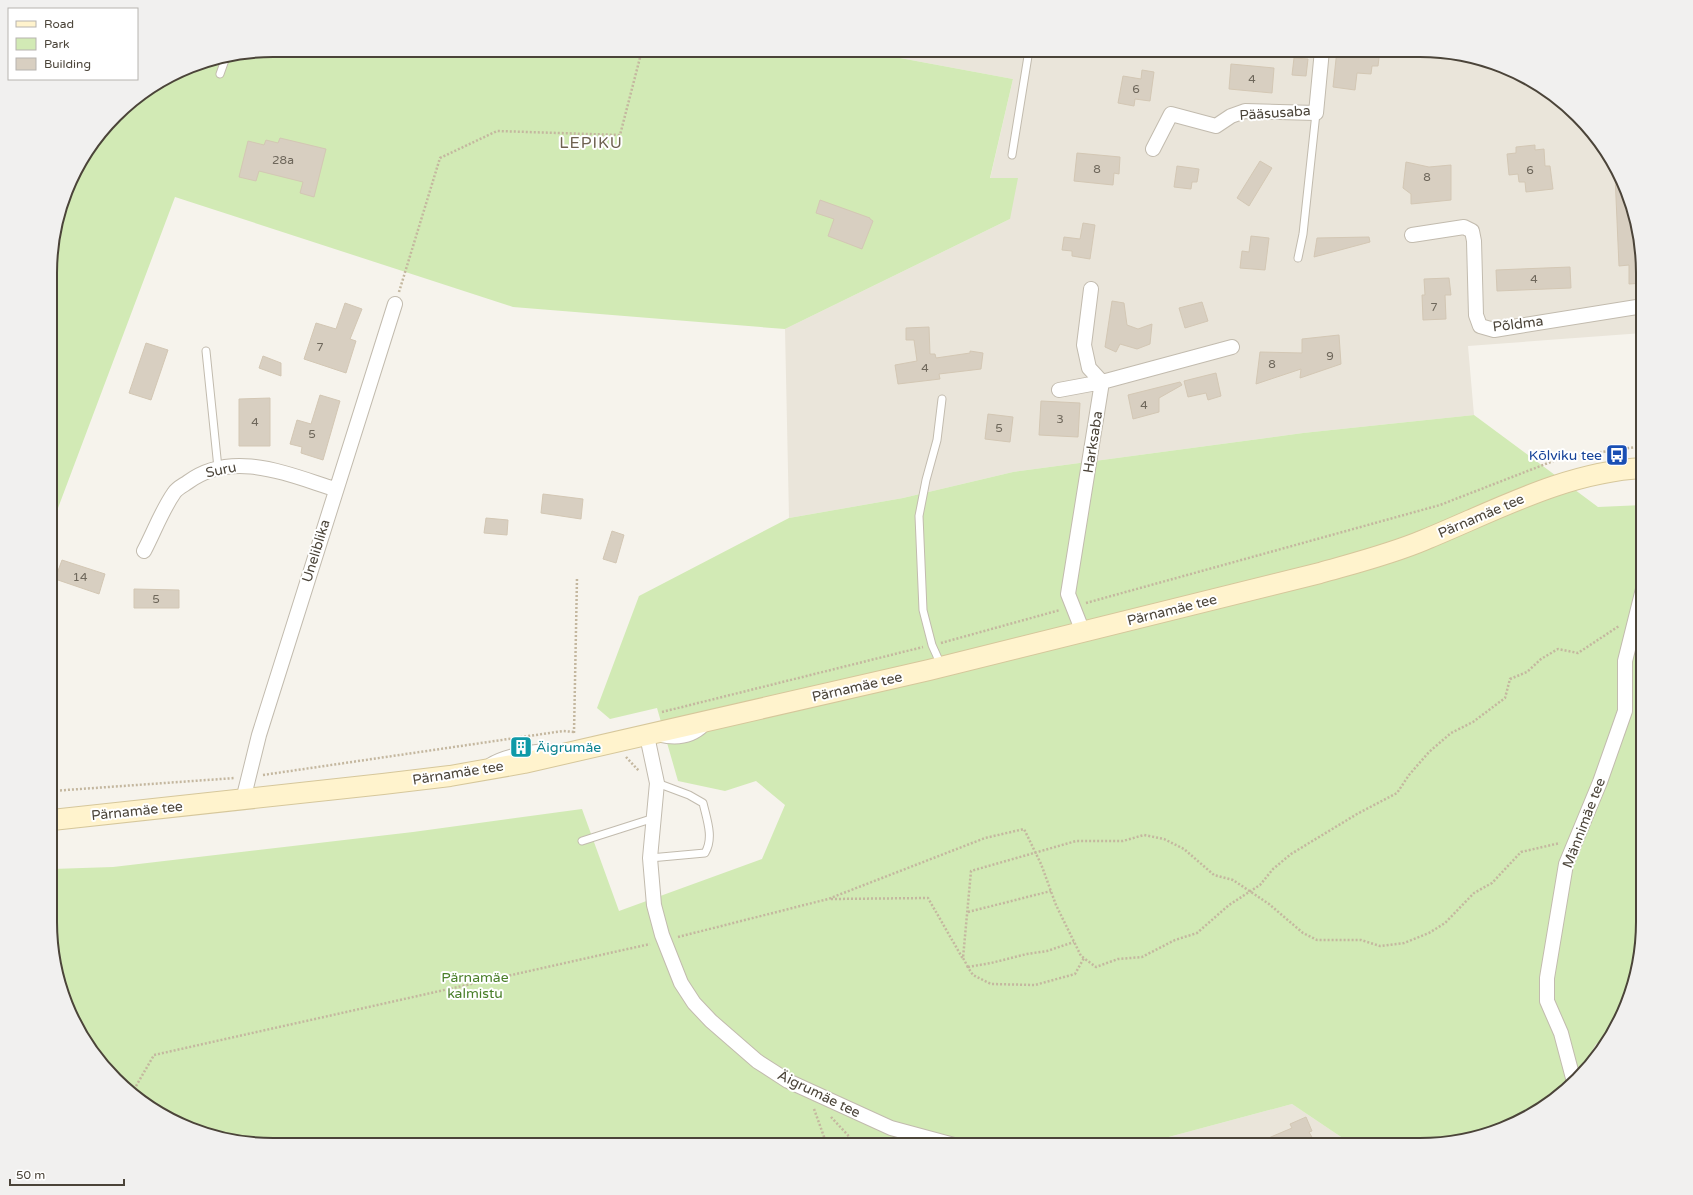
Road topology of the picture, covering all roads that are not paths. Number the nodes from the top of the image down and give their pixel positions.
1 (1028, 57) edge
2 (1321, 57) edge
3 (224, 62) edge
4 (220, 74) dead end
5 (1316, 113) junction
6 (1153, 149) dead end
7 (1012, 155) dead end
8 (1412, 235) dead end
9 (1298, 258) dead end
10 (1091, 289) dead end
11 (395, 304) road end
12 (1636, 307) edge
13 (1232, 347) dead end
14 (206, 351) dead end
15 (1102, 382) junction
16 (1059, 390) dead end
17 (942, 399) dead end
18 (218, 468) junction
19 (1636, 471) edge
20 (335, 489) junction
21 (144, 550) dead end
22 (1636, 613) edge
23 (1083, 632) junction
24 (942, 667) junction
25 (647, 736) junction
26 (657, 785) junction
27 (243, 800) junction
28 (655, 818) junction
29 (57, 819) edge
30 (582, 841) dead end
31 (650, 858) junction
32 (1572, 1076) edge
33 (928, 1138) edge

1 - 7 lane
2 - 5 street, Pääsusaba
3 - 4 lane
5 - 6 street, Pääsusaba
5 - 9 lane
8 - 12 street, Põldma
10 - 15 street
11 - 20 street, Uneliblika
13 - 15 street
14 - 18 lane
15 - 16 street
15 - 23 street, Harksaba
17 - 24 lane
18 - 20 street, Suru
18 - 21 street, Suru
19 - 23 main road, Pärnamäe tee
20 - 27 street, Uneliblika
22 - 32 street, Männimäe tee
23 - 24 main road, Pärnamäe tee
24 - 25 main road, Pärnamäe tee
25 - 26 street, Äigrumäe tee
25 - 27 main road, Pärnamäe tee
26 - 28 street, Äigrumäe tee
26 - 31 lane
27 - 29 main road, Pärnamäe tee
28 - 30 lane
28 - 31 street, Äigrumäe tee
31 - 33 street, Äigrumäe tee

